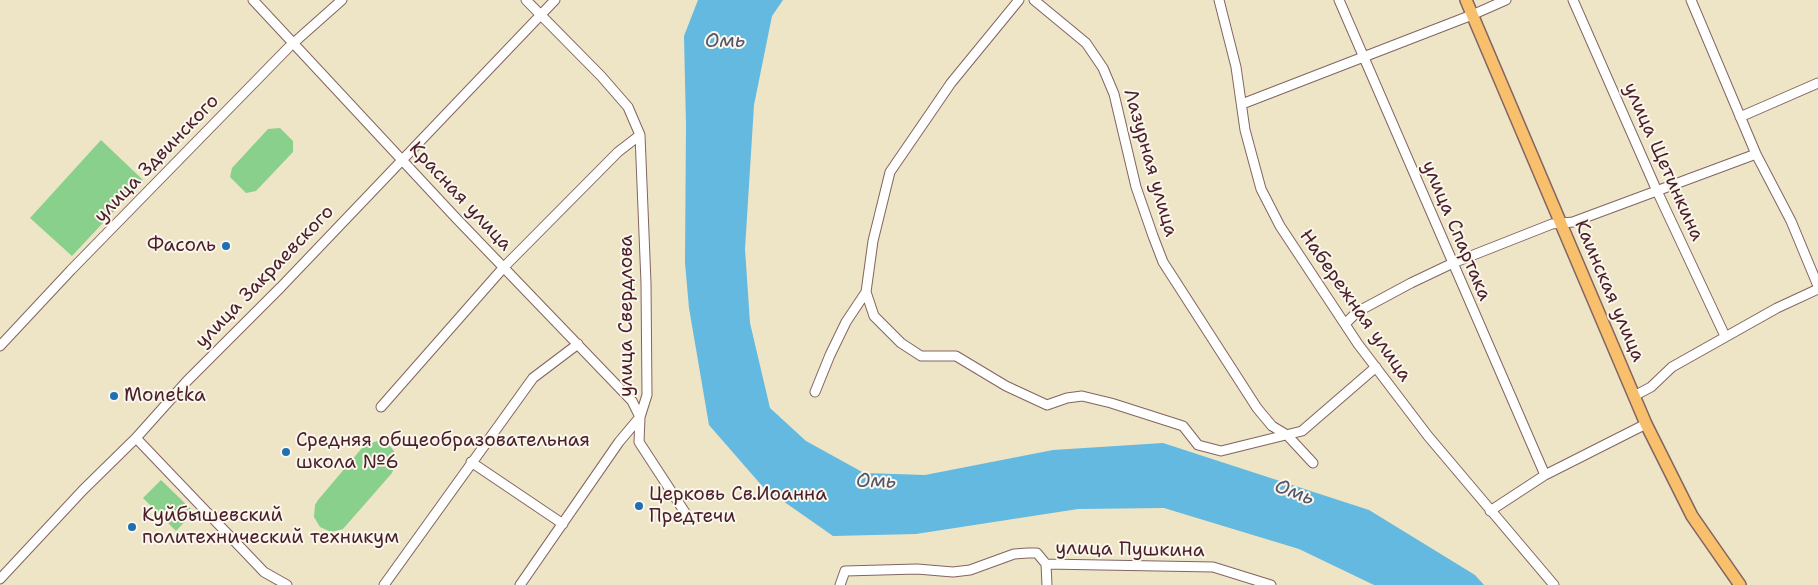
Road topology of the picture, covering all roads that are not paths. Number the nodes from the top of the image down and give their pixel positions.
1 (253, 0) edge
2 (342, 0) edge
3 (526, 0) edge
4 (555, 0) edge
5 (1019, 0) edge
6 (1034, 0) edge
7 (1219, 0) edge
8 (1339, 0) edge
9 (1466, 0) edge
10 (1506, 0) edge
11 (1573, 0) edge
12 (1691, 0) edge
13 (541, 15) junction
14 (1472, 15) junction
15 (295, 43) junction
16 (1364, 57) junction
17 (1818, 83) edge
18 (1242, 104) junction
19 (1740, 117) junction
20 (640, 134) junction
21 (1756, 154) junction
22 (403, 159) junction
23 (1657, 190) junction
24 (1562, 224) junction
25 (1454, 263) junction
26 (504, 267) junction
27 (1818, 287) edge
28 (866, 292) junction
29 (1346, 324) junction
30 (1725, 336) junction
31 (578, 344) junction
32 (0, 346) edge
33 (1376, 367) junction
34 (815, 392) dead end
35 (1634, 396) junction
36 (380, 407) dead end
37 (640, 417) junction
38 (1646, 424) junction
39 (1287, 435) junction
40 (136, 438) junction
41 (471, 462) junction
42 (1313, 463) dead end
43 (1545, 475) junction
44 (1490, 511) junction
45 (686, 514) dead end
46 (563, 524) junction
47 (1046, 564) junction
48 (0, 579) edge
49 (287, 585) edge
50 (384, 585) edge
51 (520, 585) edge
52 (840, 585) edge
53 (1047, 585) edge
54 (1271, 585) edge
55 (1554, 585) edge
56 (1740, 585) edge

1 - 15 street, Красная улица
2 - 15 street, улица Здвинского
3 - 13 street
4 - 13 street, улица Закраевского
5 - 28 street
6 - 39 street, Лазурная улица
7 - 18 street, Набережная улица
8 - 16 street, улица Спартака
9 - 14 main road, Каинская улица
10 - 14 street
11 - 23 street, улица Щетинкина
12 - 19 street
13 - 20 street
13 - 22 street, улица Закраевского
14 - 16 street
14 - 24 main road, Каинская улица
15 - 22 street, Красная улица
15 - 32 street, улица Здвинского
16 - 18 street
16 - 25 street, улица Спартака
17 - 19 street
18 - 29 street, Набережная улица
19 - 21 street
20 - 26 street
20 - 37 street, улица Свердлова
21 - 23 street
21 - 27 street
22 - 26 street, Красная улица
22 - 40 street, улица Закраевского
23 - 24 street
23 - 30 street, улица Щетинкина
24 - 25 street
24 - 35 main road, Каинская улица
25 - 29 street
25 - 43 street, улица Спартака
26 - 31 street, Красная улица
26 - 36 street
27 - 30 street
28 - 34 street
28 - 39 street
29 - 33 street, Набережная улица
30 - 35 street
31 - 37 street, Красная улица
31 - 41 street
33 - 39 street
33 - 44 street, Набережная улица
35 - 38 main road, Каинская улица
37 - 45 street, улица Свердлова
37 - 46 street
38 - 43 street
38 - 56 main road, Каинская улица
39 - 42 street, Лазурная улица
40 - 48 street, улица Закраевского
40 - 49 street
41 - 46 street
41 - 50 street
43 - 44 street
44 - 55 street, Набережная улица
46 - 51 street
47 - 52 street, улица Пушкина
47 - 53 street
47 - 54 street, улица Пушкина

